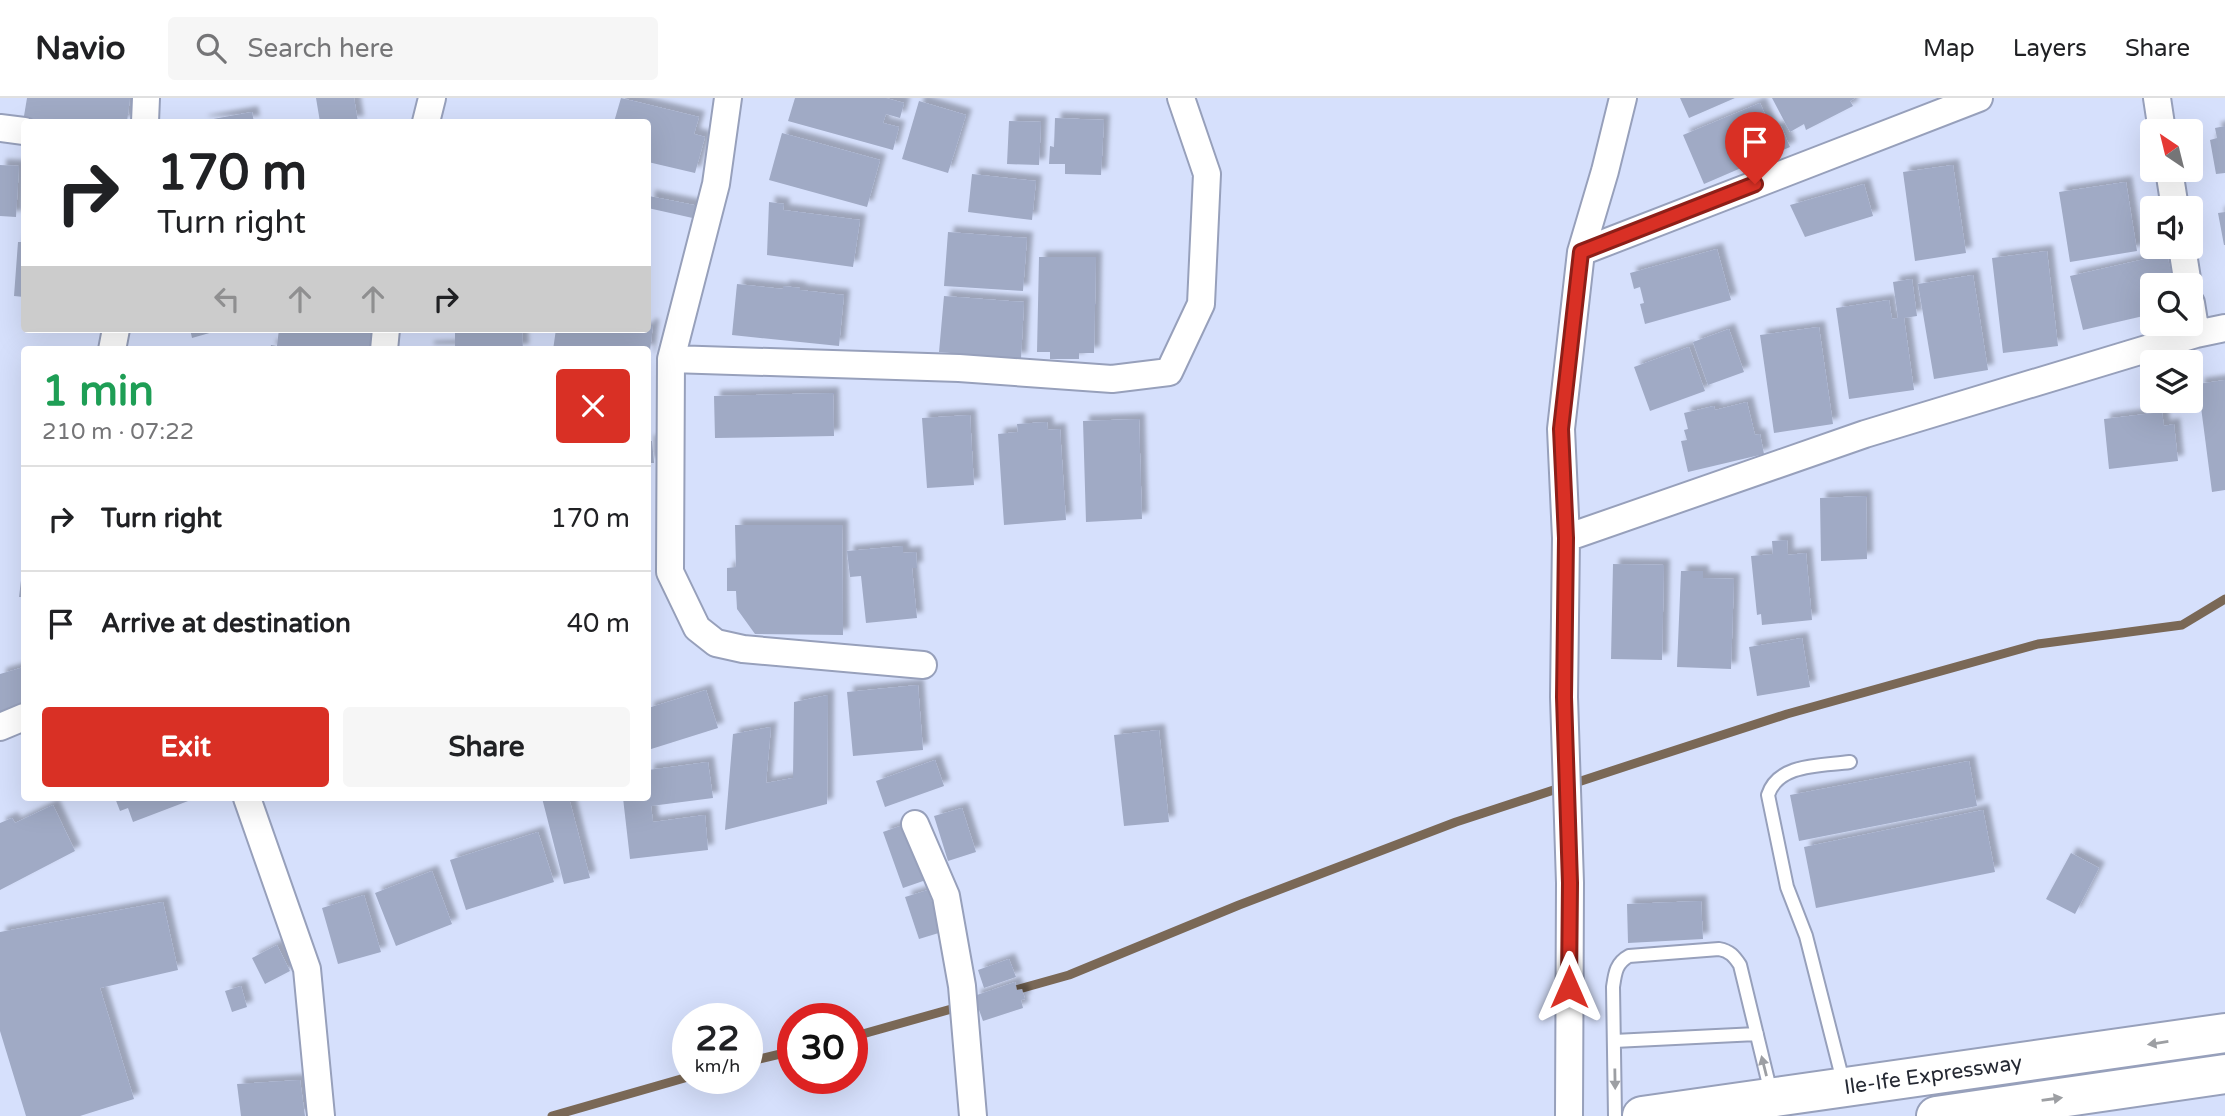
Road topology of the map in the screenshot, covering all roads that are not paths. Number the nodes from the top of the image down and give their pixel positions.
1 (146, 98) edge
2 (432, 98) edge
3 (728, 98) edge
4 (1181, 98) edge
5 (1623, 98) edge
6 (1979, 98) edge
7 (2157, 98) edge
8 (145, 119) edge
9 (427, 119) edge
10 (2160, 119) edge
11 (0, 128) edge
12 (21, 131) edge
13 (1581, 252) junction
14 (2225, 328) edge
15 (2203, 333) edge
16 (2189, 336) edge
17 (671, 359) junction
18 (1566, 538) junction
19 (659, 573) edge
20 (923, 665) dead end
21 (21, 718) edge
22 (0, 727) edge
23 (1850, 762) dead end
24 (248, 801) edge
25 (915, 824) dead end
26 (2225, 1033) edge
27 (1756, 1034) junction
28 (1614, 1041) junction
29 (2225, 1074) edge
30 (1844, 1088) junction
31 (1772, 1098) junction
32 (321, 1116) edge
33 (973, 1116) edge
34 (1569, 1116) edge
35 (1615, 1116) edge
36 (1643, 1116) edge
37 (1936, 1116) edge

1 - 8 street
2 - 9 street
3 - 17 street
4 - 17 street
5 - 13 street
6 - 13 street
7 - 10 street
11 - 12 street
13 - 18 street
14 - 15 street
16 - 18 street
17 - 19 street
18 - 34 street
19 - 20 street
21 - 22 street
23 - 30 lane
24 - 32 street
25 - 33 street
26 -> 30 highway, Ile-Ife Expressway
27 - 28 lane
27 - 28 lane
31 -> 27 lane
28 -> 35 lane
37 -> 29 highway, Ile-Ife Expressway
30 - 31 highway, Ile-Ife Expressway
31 - 36 highway, Ile-Ife Expressway

